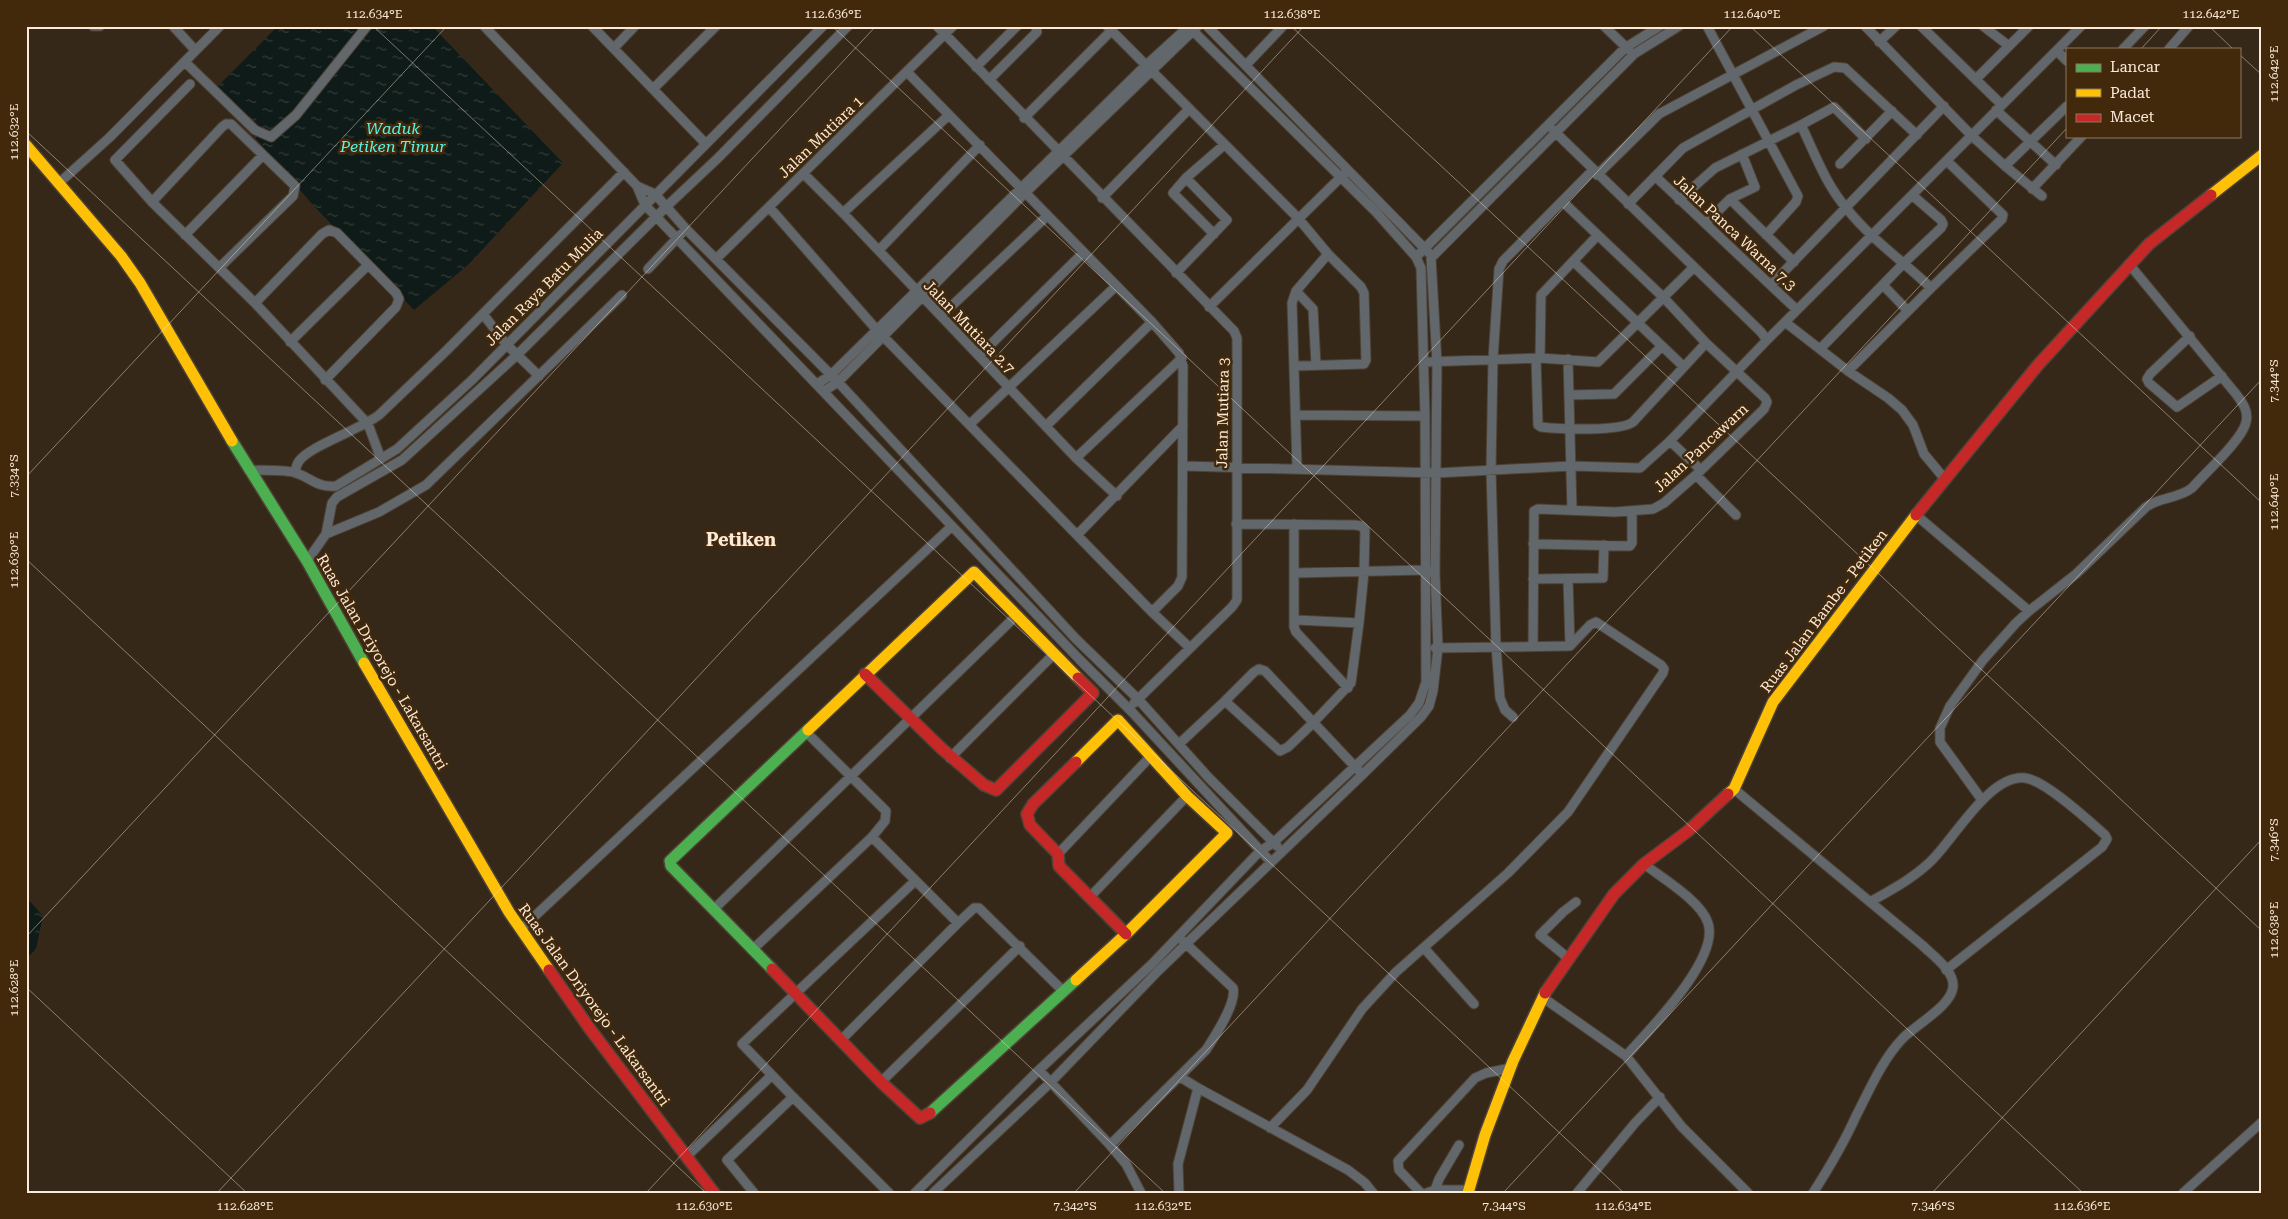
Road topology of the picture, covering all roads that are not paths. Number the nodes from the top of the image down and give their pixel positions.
1 (92, 26) edge
2 (100, 26) edge
3 (173, 26) edge
4 (220, 26) edge
5 (367, 26) edge
6 (484, 26) edge
7 (592, 26) edge
8 (634, 26) edge
9 (716, 26) edge
10 (823, 26) edge
11 (848, 26) edge
12 (937, 26) edge
13 (953, 26) edge
14 (1017, 26) edge
15 (1036, 26) edge
16 (1207, 26) edge
17 (1283, 26) edge
18 (1604, 26) edge
19 (1660, 26) edge
20 (1679, 26) edge
21 (1707, 26) edge
22 (1824, 26) edge
23 (1865, 26) edge
24 (1896, 26) edge
25 (1922, 26) edge
26 (1983, 26) edge
27 (2029, 26) edge
28 (2081, 26) edge
29 (2145, 26) edge
30 (2189, 26) edge
31 (1191, 27) edge
32 (1109, 28) edge
33 (945, 34) junction
34 (1879, 42) junction
35 (2009, 46) junction
36 (614, 48) junction
37 (1625, 48) junction
38 (2124, 48) edge
39 (2170, 48) edge
40 (196, 50) junction
41 (2057, 52) junction
42 (1634, 54) junction
43 (2066, 60) edge
44 (185, 62) junction
45 (1246, 65) junction
46 (976, 67) junction
47 (1148, 69) junction
48 (907, 72) junction
49 (1733, 74) junction
50 (1976, 79) junction
51 (989, 80) junction
52 (190, 84) dead end
53 (654, 88) junction
54 (1944, 106) junction
55 (1999, 107) junction
56 (2066, 107) edge
57 (1189, 110) junction
58 (1753, 110) junction
59 (1892, 111) junction
60 (949, 115) junction
61 (1024, 118) junction
62 (1548, 125) junction
63 (1801, 125) junction
64 (1556, 133) junction
65 (1917, 135) junction
66 (1972, 136) junction
67 (2080, 138) edge
68 (1866, 139) junction
69 (1769, 141) junction
70 (2032, 141) junction
71 (706, 144) junction
72 (26, 145) edge
73 (980, 145) junction
74 (1224, 145) junction
75 (1060, 154) junction
76 (1742, 154) junction
77 (263, 155) junction
78 (2262, 155) edge
79 (1947, 161) junction
80 (1840, 164) dead end
81 (2056, 165) junction
82 (2005, 166) junction
83 (624, 172) junction
84 (1595, 172) junction
85 (1344, 173) junction
86 (804, 174) junction
87 (1655, 176) junction
88 (1186, 178) junction
89 (59, 183) junction
90 (637, 186) junction
91 (2032, 189) junction
92 (1022, 191) junction
93 (655, 194) junction
94 (1912, 194) junction
95 (2042, 196) dead end
96 (1102, 198) junction
97 (1730, 199) junction
98 (1679, 200) junction
99 (1562, 201) junction
100 (152, 202) junction
101 (1628, 204) junction
102 (645, 205) junction
103 (666, 207) junction
104 (768, 207) junction
105 (1846, 208) junction
106 (843, 213) junction
107 (656, 216) junction
108 (1047, 216) junction
109 (1298, 218) junction
110 (1706, 223) junction
111 (686, 229) junction
112 (185, 234) junction
113 (1214, 234) junction
114 (1766, 235) junction
115 (1597, 236) junction
116 (1871, 236) junction
117 (677, 238) junction
118 (1426, 248) junction
119 (879, 250) junction
120 (1083, 253) junction
121 (1328, 254) junction
122 (1416, 257) junction
123 (1431, 258) junction
124 (716, 260) junction
125 (1573, 261) junction
126 (1794, 262) junction
127 (1904, 262) junction
128 (2129, 264) junction
129 (368, 265) junction
130 (220, 266) junction
131 (1694, 267) junction
132 (1421, 268) junction
133 (648, 269) dead end
134 (1176, 273) junction
135 (1883, 285) junction
136 (1771, 286) junction
137 (1115, 287) junction
138 (1931, 288) junction
139 (916, 290) junction
140 (1296, 291) junction
141 (622, 295) dead end
142 (923, 297) junction
143 (1664, 298) junction
144 (255, 303) junction
145 (1209, 307) junction
146 (1797, 310) junction
147 (1907, 310) junction
148 (483, 314) junction
149 (941, 316) junction
150 (1152, 322) junction
151 (1786, 322) junction
152 (1639, 323) junction
153 (876, 329) junction
154 (884, 336) junction
155 (2190, 336) junction
156 (1766, 340) junction
157 (290, 342) junction
158 (1706, 343) junction
159 (506, 344) junction
160 (1662, 346) junction
161 (1821, 348) junction
162 (517, 355) junction
163 (979, 356) junction
164 (1182, 358) junction
165 (1538, 358) junction
166 (1493, 359) junction
167 (1568, 359) junction
168 (1424, 362) junction
169 (1437, 363) junction
170 (1316, 365) junction
171 (1294, 366) junction
172 (1684, 368) junction
173 (1848, 371) junction
174 (1737, 372) junction
175 (830, 375) junction
176 (539, 376) junction
177 (2222, 376) junction
178 (325, 380) junction
179 (838, 382) junction
180 (817, 384) junction
181 (1008, 388) junction
182 (824, 392) junction
183 (1569, 395) junction
184 (1296, 415) junction
185 (1425, 416) junction
186 (368, 424) junction
187 (970, 424) junction
188 (1046, 426) junction
189 (1183, 426) junction
190 (1570, 430) junction
191 (1670, 441) junction
192 (1076, 458) junction
193 (381, 460) junction
194 (1183, 466) junction
195 (1570, 466) junction
196 (1236, 468) junction
197 (1297, 468) junction
198 (249, 470) junction
199 (1491, 470) junction
200 (1426, 472) junction
201 (1699, 472) junction
202 (295, 473) junction
203 (1437, 473) junction
204 (1944, 478) junction
205 (1117, 496) junction
206 (1572, 510) junction
207 (1632, 512) junction
208 (1916, 514) junction
209 (1736, 515) dead end
210 (1236, 524) junction
211 (1294, 524) junction
212 (952, 526) junction
213 (326, 534) junction
214 (1078, 534) junction
215 (1533, 544) junction
216 (1604, 545) junction
217 (307, 561) junction
218 (1425, 570) junction
219 (1364, 572) junction
220 (1295, 573) junction
221 (1435, 573) junction
222 (1533, 579) junction
223 (1568, 579) junction
224 (2029, 611) junction
225 (1152, 612) junction
226 (1018, 615) junction
227 (1296, 620) junction
228 (1360, 623) junction
229 (1496, 646) junction
230 (1533, 646) junction
231 (1570, 646) junction
232 (1190, 648) junction
233 (1426, 648) junction
234 (1438, 648) junction
235 (1054, 654) junction
236 (865, 674) junction
237 (1348, 688) junction
238 (1138, 699) junction
239 (1225, 701) junction
240 (1129, 709) junction
241 (1513, 717) dead end
242 (909, 720) junction
243 (1312, 724) junction
244 (805, 731) junction
245 (1179, 744) junction
246 (1151, 756) junction
247 (950, 758) junction
248 (1356, 767) junction
249 (1362, 775) junction
250 (850, 777) junction
251 (1734, 789) junction
252 (1187, 796) junction
253 (1982, 800) junction
254 (872, 837) junction
255 (1274, 843) junction
256 (1260, 851) junction
257 (1282, 851) junction
258 (1058, 854) junction
259 (1271, 862) junction
260 (1644, 864) junction
261 (914, 881) junction
262 (1089, 898) junction
263 (1576, 902) dead end
264 (1870, 902) junction
265 (713, 910) junction
266 (958, 923) junction
267 (521, 929) junction
268 (1126, 934) junction
269 (1182, 940) junction
270 (1020, 946) junction
271 (1424, 948) junction
272 (752, 950) junction
273 (1568, 958) junction
274 (1155, 967) junction
275 (1946, 970) junction
276 (1063, 992) junction
277 (795, 993) junction
278 (1542, 997) junction
279 (1474, 1004) dead end
280 (840, 1040) junction
281 (1626, 1056) junction
282 (1510, 1068) junction
283 (1039, 1070) junction
284 (772, 1075) junction
285 (1180, 1077) junction
286 (881, 1082) junction
287 (1050, 1083) junction
288 (1198, 1088) junction
289 (793, 1097) junction
290 (1660, 1098) junction
291 (2262, 1122) edge
292 (1270, 1128) junction
293 (1110, 1145) junction
294 (1459, 1145) dead end
295 (686, 1157) junction
296 (1468, 1191) edge
297 (1431, 1192) edge
298 (714, 1193) edge
299 (754, 1193) edge
300 (889, 1193) edge
301 (915, 1193) edge
302 (934, 1193) edge
303 (1141, 1193) edge
304 (1179, 1193) edge
305 (1374, 1193) edge
306 (1421, 1193) edge
307 (1577, 1193) edge
308 (1748, 1193) edge
309 (1813, 1193) edge
310 (2183, 1193) edge

1 - 2 street
3 - 40 street
4 - 40 street
5 - 44 street
6 - 83 street
7 - 36 street
8 - 36 street
9 - 53 street
10 - 71 street, Jalan Raya Batu Mulia
11 - 103 street
12 - 33 street, Jalan Mutiara 3
13 - 33 street, Jalan Mutiara 1
14 - 46 street
15 - 51 street
16 - 45 street
17 - 45 street
18 - 37 street
19 - 37 street
20 - 42 street
21 - 49 street
22 - 49 street
23 - 34 street
24 - 34 street
25 - 50 street
26 - 35 street
27 - 35 street
28 - 41 street
29 - 38 street
30 - 39 street
31 - 47 street
31 - 85 street
32 - 47 street
32 - 61 street
33 - 46 street, Jalan Mutiara 3
33 - 48 street, Jalan Mutiara 1
34 - 54 street
35 - 50 street
36 - 53 street
37 - 42 street
37 - 62 street
40 - 44 street
41 - 43 street
41 - 55 street
42 - 64 street
44 - 89 street
45 - 85 street
46 - 51 street, Jalan Mutiara 3
47 - 57 street
47 - 75 street
48 - 60 street
48 - 86 street, Jalan Mutiara 1
49 - 58 street
49 - 84 street
50 - 55 street
51 - 61 street, Jalan Mutiara 3
52 - 100 street
53 - 71 street
54 - 65 street
54 - 66 street
55 - 66 street
55 - 70 street
56 - 70 street
57 - 74 street
57 - 96 street
58 - 59 street
58 - 69 street
58 - 87 street
59 - 65 street
59 - 68 street
60 - 73 street
60 - 106 street
61 - 75 street, Jalan Mutiara 3
62 - 64 street
62 - 118 street
63 - 68 street
63 - 69 street
63 - 105 street
64 - 84 street
64 - 123 street
65 - 105 street
66 - 79 street
66 - 82 street
67 - 81 street
68 - 80 street
69 - 76 street
69 - 114 street
70 - 81 street
70 - 82 street
71 - 93 street, Jalan Raya Batu Mulia
72 - 89 main road, Ruas Jalan Driyorejo - Lakarsantri
73 - 92 street
73 - 119 street
74 - 88 street
74 - 109 street
75 - 92 street
75 - 96 street, Jalan Mutiara 3
76 - 97 street
76 - 98 street
77 - 100 street
77 - 112 street
77 - 130 street
78 - 128 main road, Ruas Jalan Bambe - Petiken
79 - 94 street
79 - 138 street
81 - 91 street
82 - 91 street
83 - 90 street
83 - 148 street
84 - 99 street
84 - 101 street
85 - 109 street
85 - 118 street
85 - 122 street
86 - 104 street, Jalan Mutiara 1
86 - 106 street, Jalan Mutiara 2.7
87 - 98 street, Jalan Panca Warna 7.3
87 - 101 street
88 - 113 street
88 - 113 street
89 - 198 main road, Ruas Jalan Driyorejo - Lakarsantri
90 - 93 street
90 - 102 street
91 - 95 street
92 - 108 street
92 - 139 street
92 - 142 street
93 - 102 street, Jalan Raya Batu Mulia
93 - 103 street
94 - 116 street
94 - 127 street
96 - 134 street, Jalan Mutiara 3
97 - 110 street
97 - 114 street
98 - 110 street, Jalan Panca Warna 7.3
99 - 115 street
99 - 166 street
100 - 112 street
101 - 131 street
102 - 107 street
102 - 159 street, Jalan Raya Batu Mulia
103 - 107 street
103 - 111 street
104 - 124 street, Jalan Mutiara 1
104 - 153 street
105 - 116 street
105 - 126 street
106 - 119 street, Jalan Mutiara 2.7
107 - 117 street
107 - 162 street
108 - 120 street
108 - 149 street
109 - 121 street
109 - 145 street
110 - 136 street, Jalan Panca Warna 7.3
111 - 117 street
111 - 124 street
112 - 130 street
113 - 134 street
114 - 126 street
115 - 125 street
115 - 143 street
116 - 127 street
116 - 146 street
117 - 133 street
117 - 180 street
118 - 122 street
118 - 123 street
119 - 139 street, Jalan Mutiara 2.7
120 - 137 street
120 - 163 street
121 - 140 street
121 - 170 street
122 - 132 street
123 - 132 street
123 - 169 street
124 - 175 street
125 - 152 street
125 - 165 street
126 - 136 street
127 - 135 street
127 - 138 street
128 - 155 street
128 - 204 main road, Ruas Jalan Bambe - Petiken
129 - 144 street
129 - 157 street
129 - 178 street
130 - 144 street
131 - 143 street
131 - 156 street
132 - 168 street
134 - 145 street, Jalan Mutiara 3
135 - 147 street
135 - 161 street
136 - 146 street, Jalan Panca Warna 7.3
137 - 150 street
137 - 181 street
138 - 147 street
139 - 142 street, Jalan Mutiara 2.7
139 - 153 street
140 - 170 street
140 - 171 street
141 - 176 street
142 - 149 street, Jalan Mutiara 2.7
142 - 154 street
143 - 152 street
143 - 158 street
144 - 157 street
145 - 196 street, Jalan Mutiara 3
146 - 151 street
147 - 173 street
148 - 159 street
148 - 186 street
149 - 163 street, Jalan Mutiara 2.7
150 - 164 street
150 - 188 street
151 - 156 street
151 - 161 street
152 - 160 street
152 - 167 street
153 - 154 street
153 - 175 street
154 - 179 street
154 - 187 street
155 - 177 street
155 - 177 street
156 - 174 street
157 - 178 street
158 - 172 street
158 - 174 street
159 - 162 street
159 - 193 street, Jalan Raya Batu Mulia
160 - 172 street
160 - 183 street
161 - 173 street
162 - 176 street
162 - 213 street
163 - 181 street, Jalan Mutiara 2.7
164 - 189 street
164 - 192 street
165 - 166 street
165 - 167 street
165 - 190 street
166 - 169 street
166 - 199 street
167 - 183 street
168 - 169 street
168 - 185 street
169 - 203 street
170 - 171 street
171 - 184 street
172 - 190 street
173 - 204 street
174 - 191 street
174 - 201 street, Jalan Pancawarn
175 - 179 street
175 - 180 street
176 - 213 street
177 - 224 street
178 - 186 street
179 - 182 street
179 - 238 street
180 - 182 street
181 - 187 street
181 - 188 street, Jalan Mutiara 2.7
182 - 212 street
183 - 190 street
184 - 185 street
184 - 197 street
185 - 200 street
186 - 193 street
186 - 202 street
187 - 214 street
188 - 192 street, Jalan Mutiara 2.7
189 - 194 street
189 - 205 street
190 - 195 street
191 - 195 street
191 - 201 street
192 - 205 street, Jalan Mutiara 2.7
193 - 202 street, Jalan Raya Batu Mulia
194 - 196 street
194 - 225 street
195 - 199 street
195 - 206 street
196 - 197 street
196 - 210 street, Jalan Mutiara 3
197 - 200 street
198 - 202 street, Jalan Raya Batu Mulia
198 - 217 main road, Ruas Jalan Driyorejo - Lakarsantri
199 - 203 street
199 - 229 street
200 - 203 street
200 - 218 street
201 - 207 street, Jalan Pancawarn
201 - 209 street
203 - 221 street
204 - 208 main road, Ruas Jalan Bambe - Petiken
205 - 214 street
206 - 207 street, Jalan Pancawarn
206 - 215 street, Jalan Pancawarn
207 - 216 street
208 - 224 street
208 - 251 main road, Ruas Jalan Bambe - Petiken
210 - 211 street
210 - 232 street, Jalan Mutiara 3
211 - 219 street
211 - 220 street
212 - 240 street
212 - 267 street
213 - 217 street
214 - 225 street
215 - 216 street
215 - 222 street, Jalan Pancawarn
216 - 223 street
217 - 267 main road, Ruas Jalan Driyorejo - Lakarsantri
218 - 219 street
218 - 221 street
218 - 233 street
219 - 220 street
219 - 228 street
220 - 227 street
221 - 234 street
222 - 223 street
222 - 230 street, Jalan Pancawarn
223 - 231 street
224 - 253 street
225 - 232 street
226 - 235 main road
226 - 236 main road
226 - 242 street
227 - 228 street
227 - 237 street
228 - 237 street
229 - 230 street
229 - 234 street
229 - 241 street
230 - 231 street
231 - 271 street
232 - 238 street, Jalan Mutiara 3
233 - 234 street
233 - 248 street
234 - 249 street
235 - 247 street
235 - 247 main road
236 - 242 main road
236 - 244 main road
237 - 243 street
238 - 240 street, Jalan Mutiara 3
238 - 245 street
239 - 243 street
239 - 243 street
239 - 245 street
240 - 256 street
242 - 247 main road
242 - 250 street
243 - 248 street
244 - 250 street
244 - 265 main road
245 - 255 street
246 - 252 main road
246 - 258 street
246 - 258 main road
248 - 249 street
248 - 255 street
249 - 257 street
250 - 254 street
250 - 265 street
251 - 260 main road, Ruas Jalan Bambe - Petiken
251 - 264 street
252 - 262 street
252 - 268 main road
253 - 264 street
253 - 275 street
254 - 261 street
254 - 272 street
255 - 256 street
255 - 257 street
256 - 259 street
256 - 269 street
257 - 259 street
258 - 262 main road
259 - 269 street
260 - 273 main road, Ruas Jalan Bambe - Petiken
260 - 281 street
261 - 266 street
261 - 277 street
262 - 268 main road
263 - 273 street
264 - 275 street
265 - 272 main road
266 - 270 street
266 - 280 street
267 - 295 main road, Ruas Jalan Driyorejo - Lakarsantri
268 - 276 main road
269 - 274 street
269 - 285 street
270 - 276 street
270 - 286 street
271 - 279 street
271 - 292 street
272 - 277 main road
273 - 278 main road, Ruas Jalan Bambe - Petiken
274 - 283 street
274 - 287 street
275 - 309 street
276 - 286 main road
277 - 280 main road
277 - 284 street
278 - 281 street
278 - 282 main road, Ruas Jalan Bambe - Petiken
280 - 286 main road
281 - 290 street
282 - 296 main road, Ruas Jalan Bambe - Petiken
282 - 306 street
283 - 287 street
283 - 301 street
284 - 289 street
284 - 295 street
285 - 288 street
285 - 293 street
287 - 293 street
287 - 302 street
288 - 292 street
288 - 304 street
289 - 299 street
289 - 300 street
290 - 307 street
290 - 308 street
291 - 310 street
292 - 305 street
293 - 303 street
294 - 297 street
295 - 298 main road, Ruas Jalan Driyorejo - Lakarsantri
296 - 297 street

